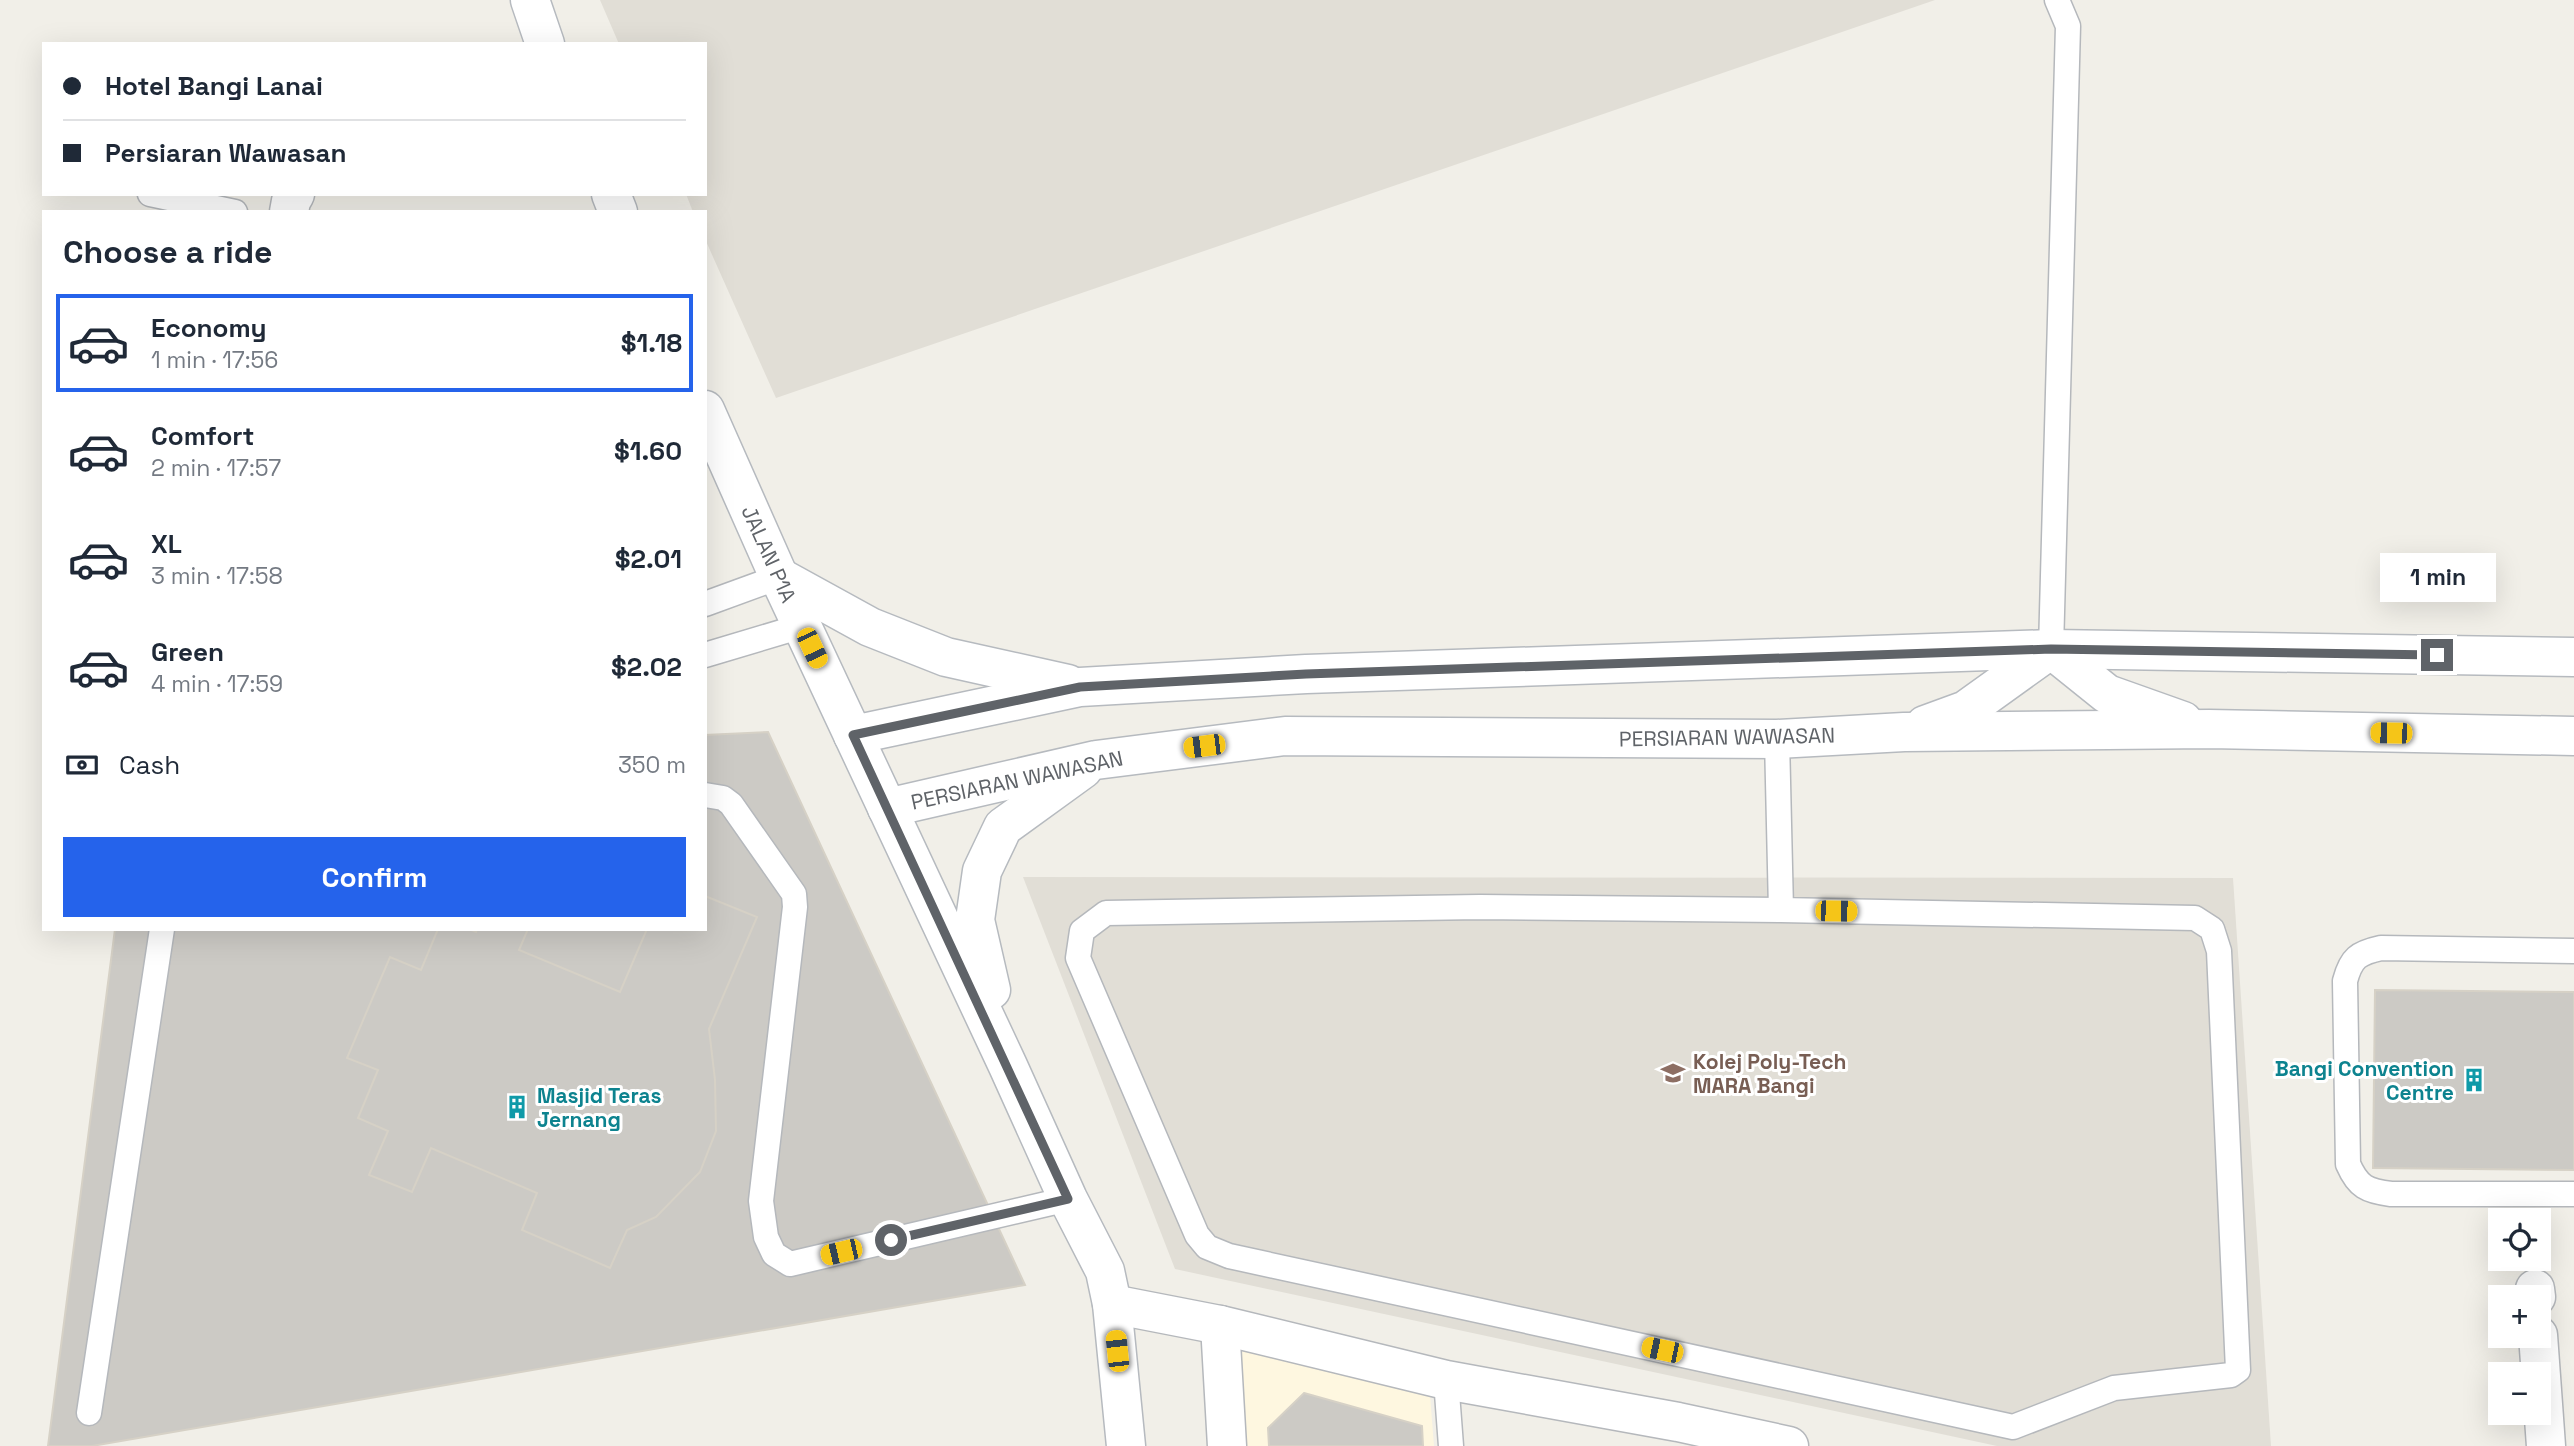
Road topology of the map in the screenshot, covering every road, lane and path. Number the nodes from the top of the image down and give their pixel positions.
1 (530, 0) edge
2 (2057, 0) edge
3 (544, 42) edge
4 (159, 196) edge
5 (226, 210) edge
6 (707, 415) edge
7 (779, 577) junction
8 (707, 603) edge
9 (802, 626) junction
10 (2051, 649) junction
11 (707, 654) edge
12 (2574, 657) edge
13 (1080, 687) junction
14 (2209, 729) junction
15 (1905, 732) junction
16 (853, 735) junction
17 (2574, 736) edge
18 (1777, 739) junction
19 (1096, 760) junction
20 (711, 803) edge
21 (887, 808) junction
22 (1781, 910) junction
23 (162, 931) edge
24 (2574, 951) edge
25 (1009, 1066) junction
26 (2574, 1195) edge
27 (1068, 1199) junction
28 (1112, 1304) junction
29 (1220, 1325) junction
30 (2539, 1348) edge
31 (1446, 1380) junction
32 (89, 1413) dead end
33 (1678, 1434) edge
34 (1126, 1446) edge
35 (1227, 1446) edge
36 (1451, 1446) edge
37 (1790, 1446) edge
38 (2546, 1446) edge

1 - 3 main road
2 - 10 lane
4 - 5 lane
6 - 7 main road, JALAN P1A
7 - 8 lane
7 - 9 main road, JALAN P1A
7 - 13 main road
9 - 11 lane
9 - 16 main road, JALAN P1A
10 - 12 main road
10 - 13 main road
10 - 14 main road
10 - 15 main road
13 - 16 main road
14 - 15 main road, PERSIARAN WAWASAN
14 - 17 main road, PERSIARAN WAWASAN
15 - 18 main road, PERSIARAN WAWASAN
16 - 21 main road, JALAN P1A
18 - 19 main road, PERSIARAN WAWASAN
18 - 22 lane
19 - 21 main road, PERSIARAN WAWASAN
19 - 25 main road
20 - 27 lane
21 - 25 main road, JALAN P1A
22 - 22 lane
23 - 32 lane
24 - 26 lane
25 - 27 main road
27 - 28 main road
28 - 29 main road
28 - 34 main road
29 - 31 main road
29 - 35 main road
30 - 38 main road
31 - 33 main road
31 - 36 lane
33 - 37 main road

